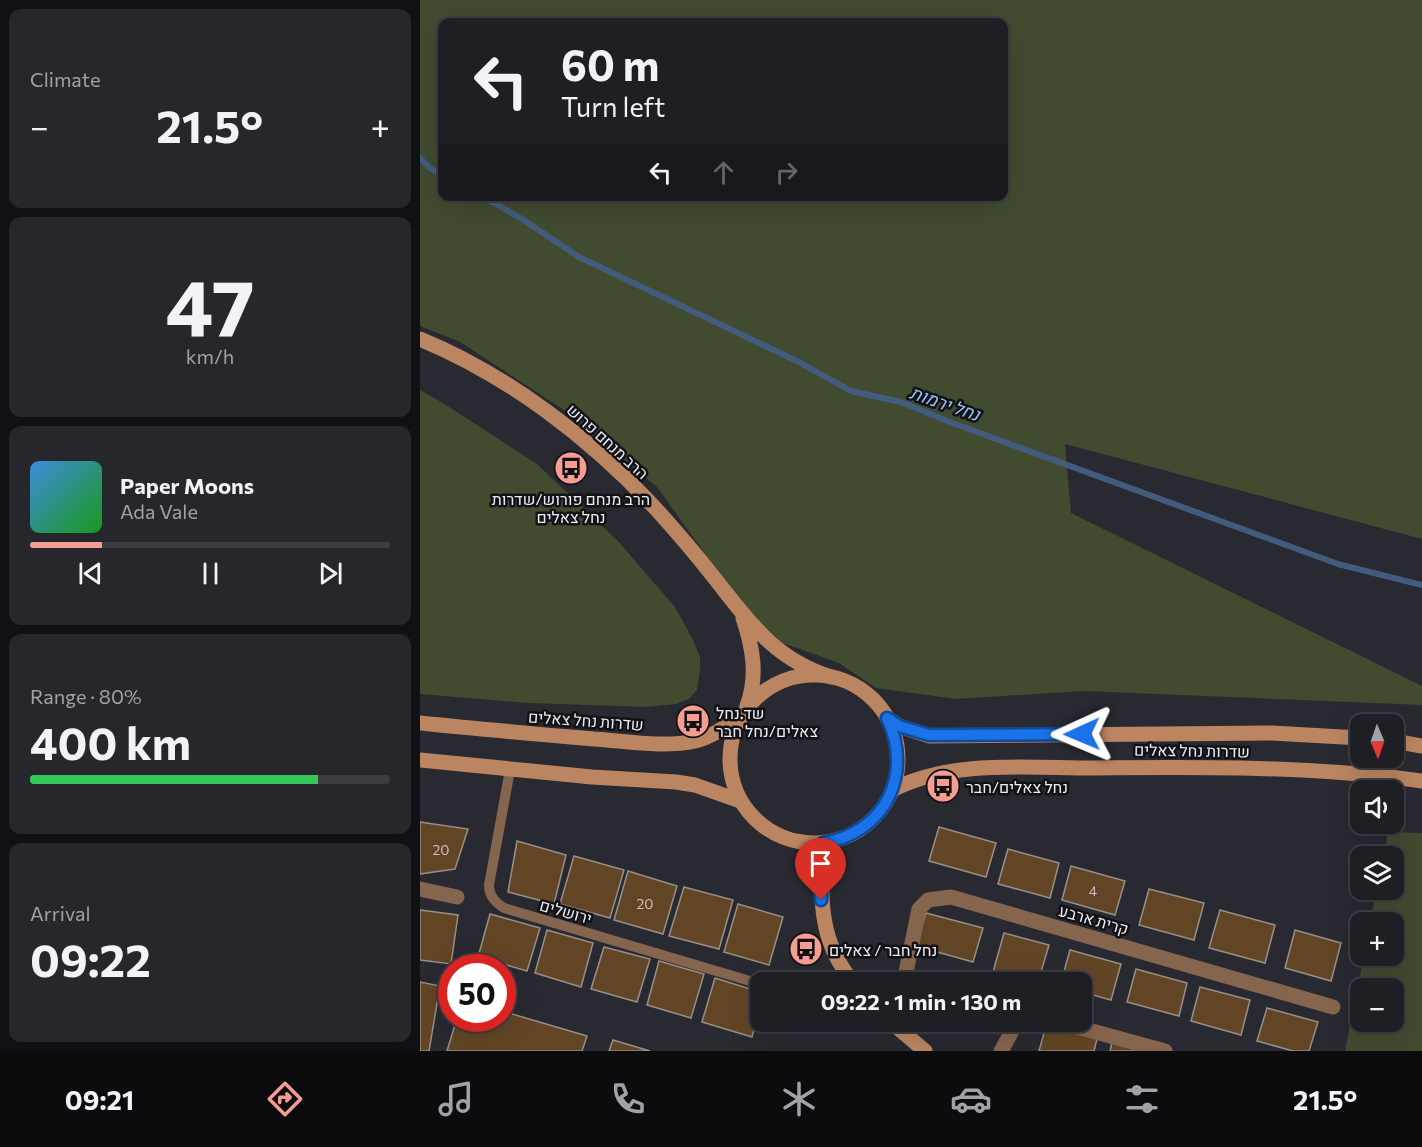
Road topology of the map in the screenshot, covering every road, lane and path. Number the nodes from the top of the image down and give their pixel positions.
1 (420, 339) edge
2 (739, 610) junction
3 (831, 677) junction
4 (744, 711) junction
5 (887, 718) junction
6 (420, 723) edge
7 (1350, 737) edge
8 (1404, 743) edge
9 (1422, 746) edge
10 (420, 760) edge
11 (510, 770) junction
12 (1422, 781) edge
13 (892, 790) junction
14 (740, 801) junction
15 (823, 843) junction
16 (420, 890) edge
17 (458, 897) dead end
18 (846, 972) edge
19 (906, 972) edge
20 (750, 981) edge
21 (1333, 1007) dead end
22 (1092, 1031) edge
23 (903, 1032) edge
24 (1011, 1032) edge
25 (925, 1051) edge
26 (1001, 1051) edge
27 (1165, 1051) edge

1 - 2 main road, הרב מנחם פרוש
2 - 3 main road, הרב מנחם פרוש
2 - 4 main road, הרב מנחם פרוש
3 - 4 main road
3 - 5 main road
4 - 6 main road, שדרות נחל צאלים
4 - 14 main road
5 - 7 main road, שדרות נחל צאלים
5 - 13 main road
8 - 9 main road
10 - 11 main road
11 - 14 main road
11 - 20 lane, ירושלים
12 - 13 main road, שדרות נחל צאלים
13 - 15 main road
14 - 15 main road
15 - 18 main road
16 - 17 street
19 - 21 street, קרית ארבע
22 - 27 street
23 - 25 main road
24 - 26 street

